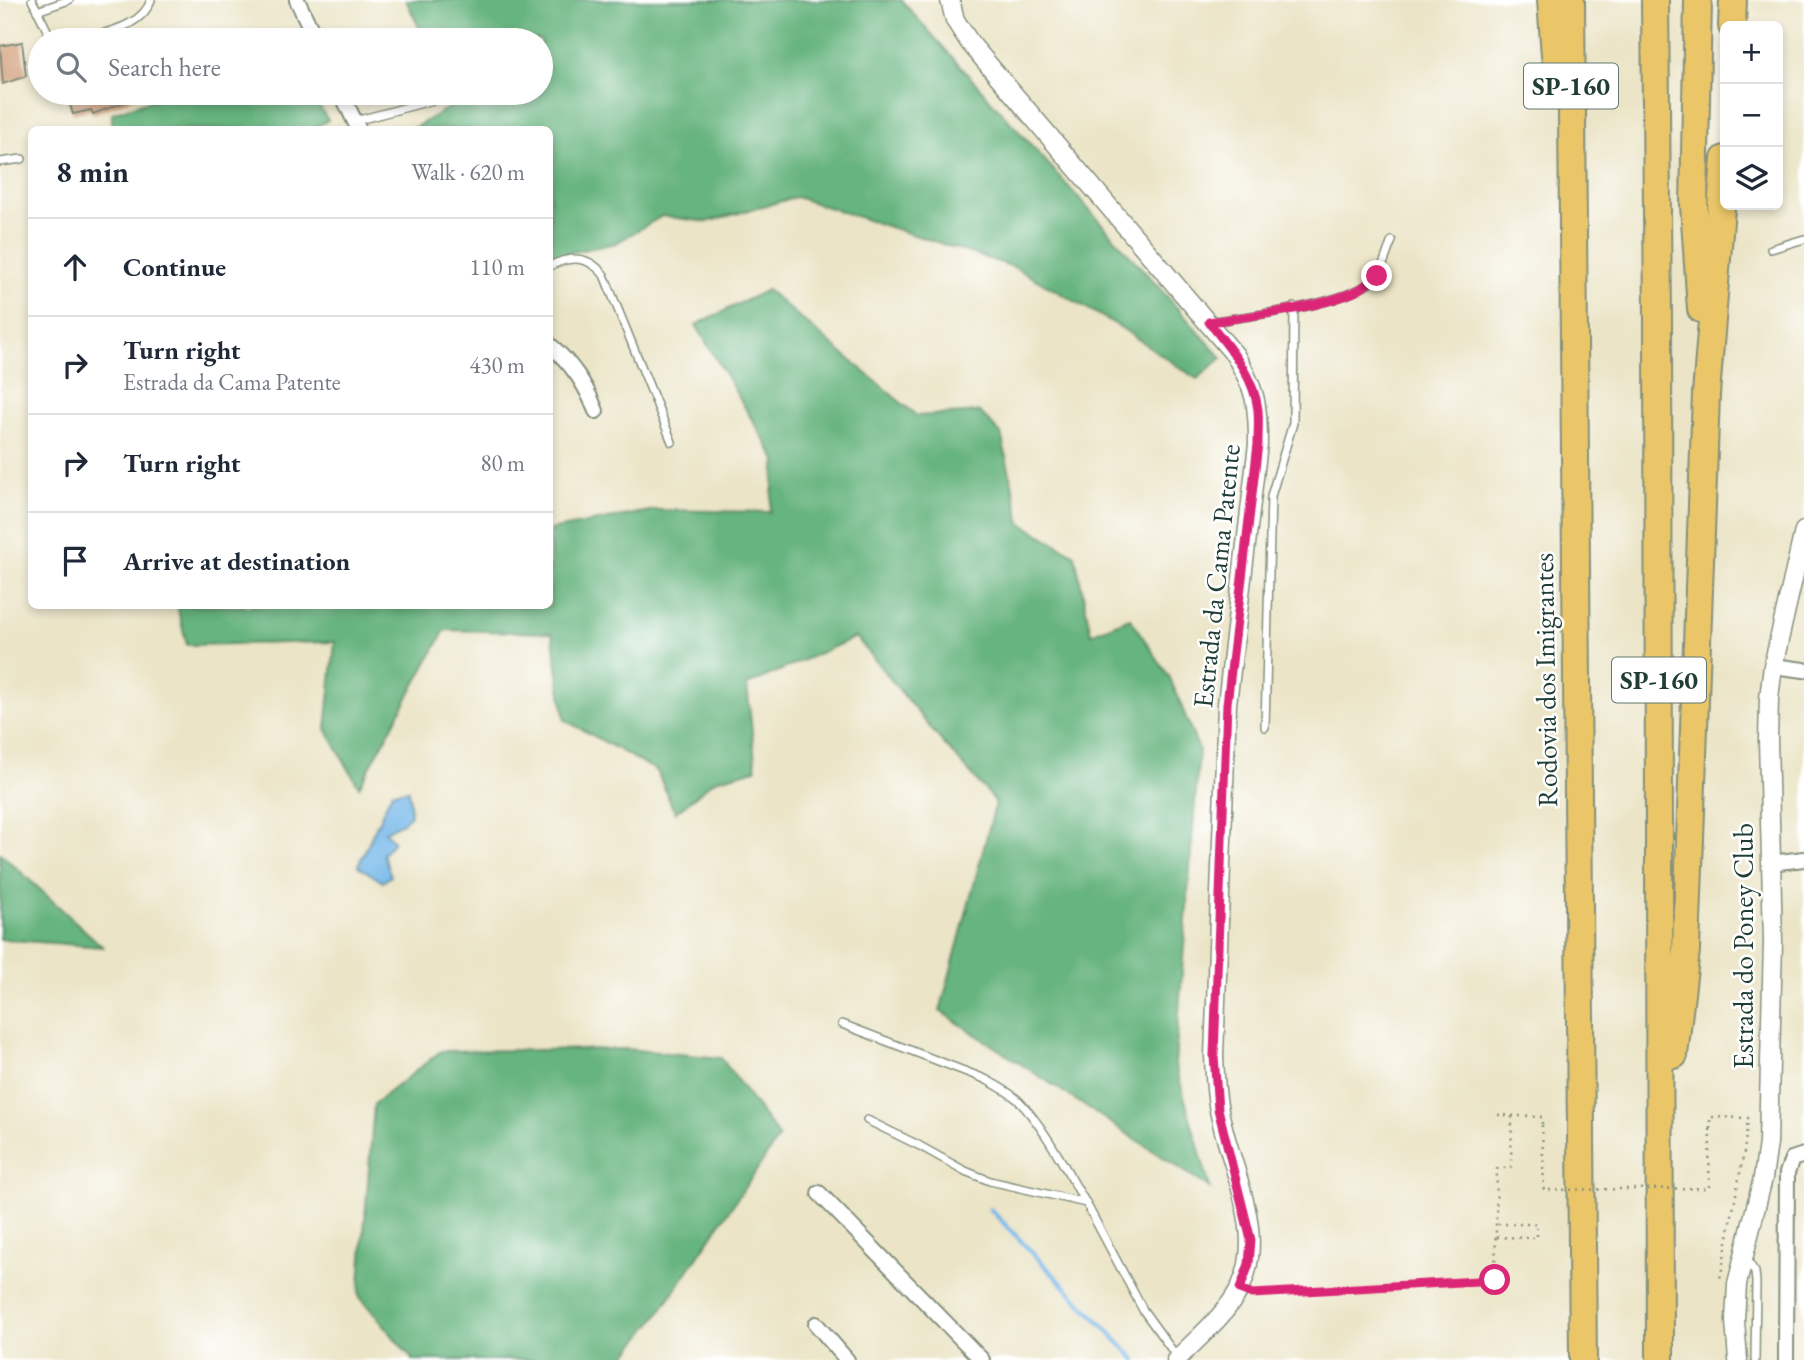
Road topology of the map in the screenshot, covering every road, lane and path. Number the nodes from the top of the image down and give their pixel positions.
1 (32, 0) edge
2 (69, 0) edge
3 (151, 0) edge
4 (298, 0) edge
5 (950, 0) edge
6 (1551, 0) edge
7 (1571, 0) edge
8 (1656, 0) edge
9 (1698, 0) edge
10 (1733, 0) edge
11 (37, 11) junction
12 (1732, 21) edge
13 (46, 28) edge
14 (116, 28) edge
15 (311, 28) edge
16 (347, 105) edge
17 (421, 105) edge
18 (357, 125) edge
19 (22, 159) dead end
20 (0, 162) edge
21 (1571, 172) junction
22 (1721, 210) edge
23 (1804, 239) edge
24 (1392, 240) dead end
25 (1771, 248) dead end
26 (553, 265) edge
27 (1294, 307) junction
28 (1209, 322) junction
29 (553, 348) edge
30 (1706, 394) junction
31 (596, 411) dead end
32 (672, 442) dead end
33 (1804, 531) edge
34 (1773, 666) junction
35 (1804, 670) edge
36 (1265, 727) dead end
37 (1804, 859) edge
38 (1770, 863) junction
39 (842, 1024) dead end
40 (1498, 1115) dead end
41 (1512, 1116) junction
42 (867, 1120) dead end
43 (1801, 1155) edge
44 (1659, 1184) junction
45 (819, 1192) dead end
46 (1086, 1203) junction
47 (1497, 1224) junction
48 (1497, 1237) junction
49 (1743, 1256) junction
50 (1720, 1279) dead end
51 (1240, 1289) junction
52 (816, 1324) dead end
53 (1177, 1359) edge
54 (847, 1360) edge
55 (982, 1360) edge
56 (1583, 1360) edge
57 (1660, 1360) edge
58 (1738, 1360) edge
59 (1755, 1360) edge
60 (1786, 1360) edge

1 - 11 lane
2 - 11 lane
3 - 14 lane
4 - 15 street
5 - 28 street, Estrada da Cama Patente
6 - 21 highway
7 - 21 highway, Rodovia dos Imigrantes / SP-160
8 - 44 highway, SP-160
9 - 30 highway
10 - 12 highway
11 - 13 lane
16 - 18 street
17 - 18 lane
19 - 20 lane
21 - 56 highway, Rodovia dos Imigrantes / SP-160
22 - 30 highway
23 - 25 lane
24 - 27 lane
26 - 32 lane
27 - 28 lane
27 - 36 lane
28 - 51 street, Estrada da Cama Patente
29 - 31 street
30 - 44 highway
33 - 34 street, Estrada do Poney Club
34 - 35 street
34 - 38 street, Estrada do Poney Club
37 - 38 street
38 - 49 street, Estrada do Poney Club
39 - 46 lane
40 - 41 path
41 - 47 path
41 - 50 path, bridge
42 - 46 lane
43 - 60 street
44 - 57 highway, SP-160
45 - 55 street
46 - 53 lane
47 - 48 path
47 - 48 path
48 - 51 path
49 - 58 street, Estrada do Poney Club
49 - 59 lane
51 - 53 street, Estrada da Cama Patente
52 - 54 street

